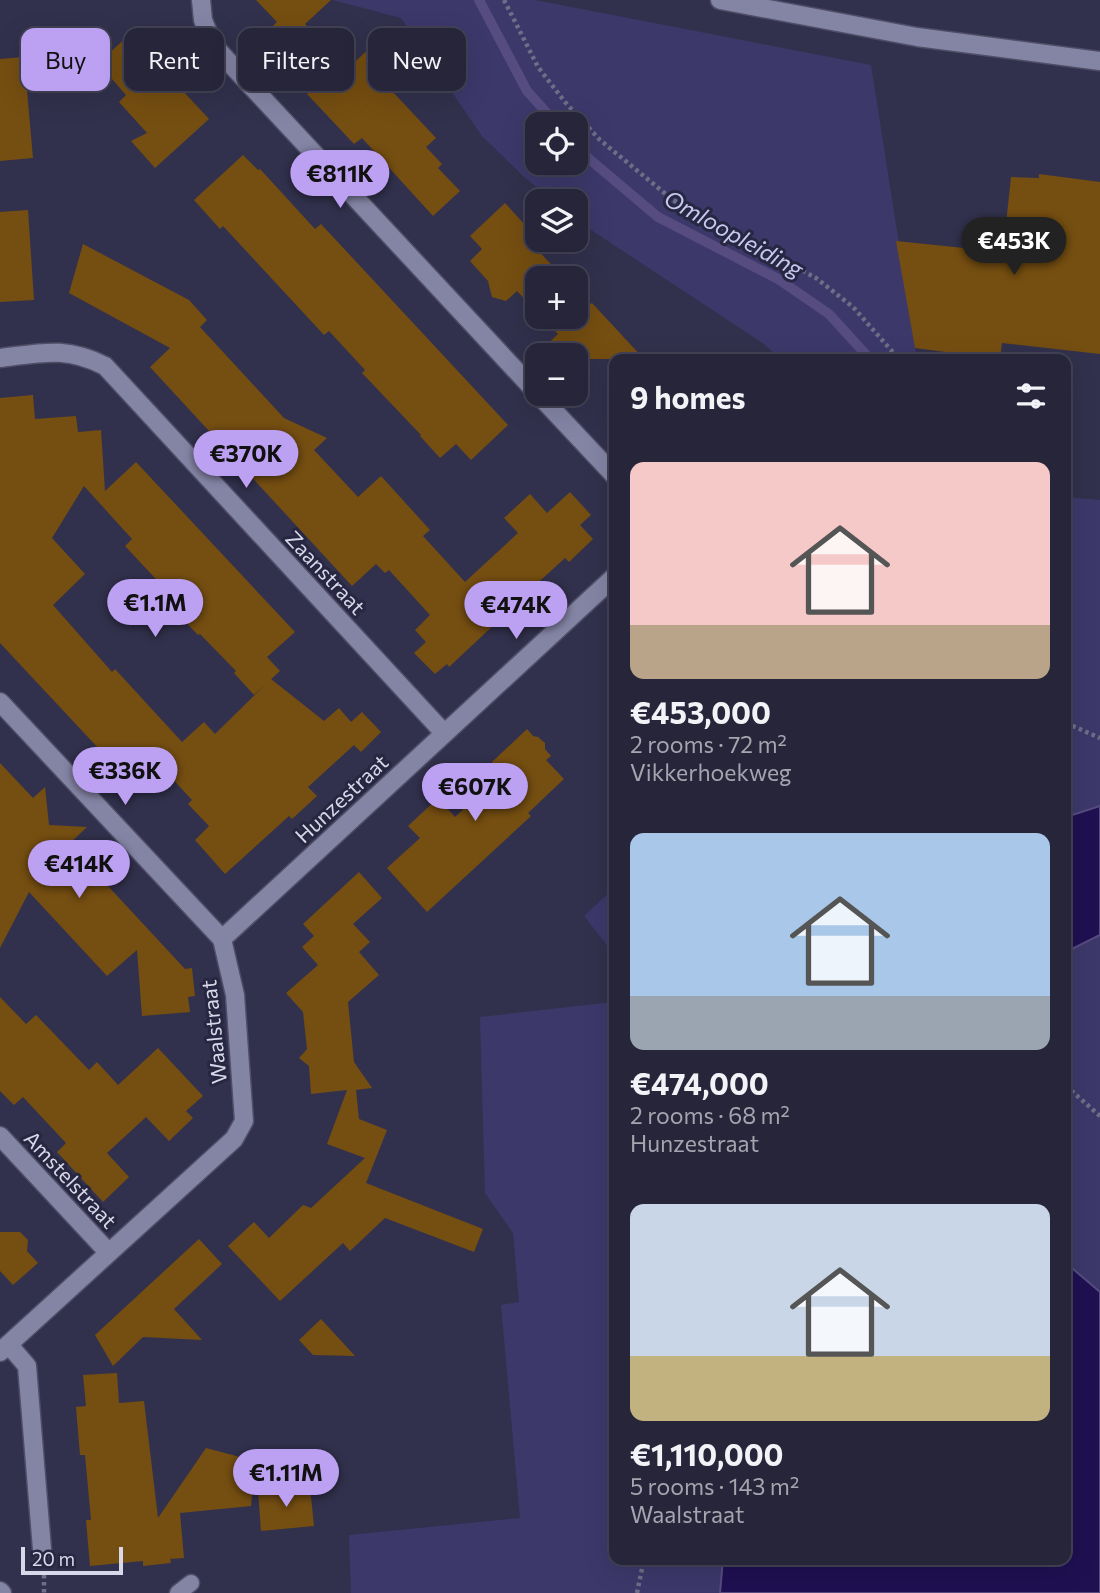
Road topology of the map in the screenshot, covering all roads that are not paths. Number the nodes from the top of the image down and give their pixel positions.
1 (201, 0) edge
2 (720, 0) edge
3 (1100, 61) edge
4 (0, 358) edge
5 (525, 379) edge
6 (550, 406) edge
7 (609, 470) edge
8 (609, 582) edge
9 (0, 702) edge
10 (444, 733) junction
11 (222, 939) junction
12 (0, 1136) edge
13 (109, 1253) junction
14 (4, 1348) edge
15 (42, 1549) dead end

1 - 5 street
2 - 3 street
4 - 10 street, Zaanstraat
6 - 7 street
8 - 10 street, Hunzestraat
9 - 11 street
10 - 11 street, Hunzestraat
11 - 13 street, Waalstraat
12 - 13 street, Amstelstraat
13 - 14 street, Waalstraat
14 - 15 street, Waalstraat

